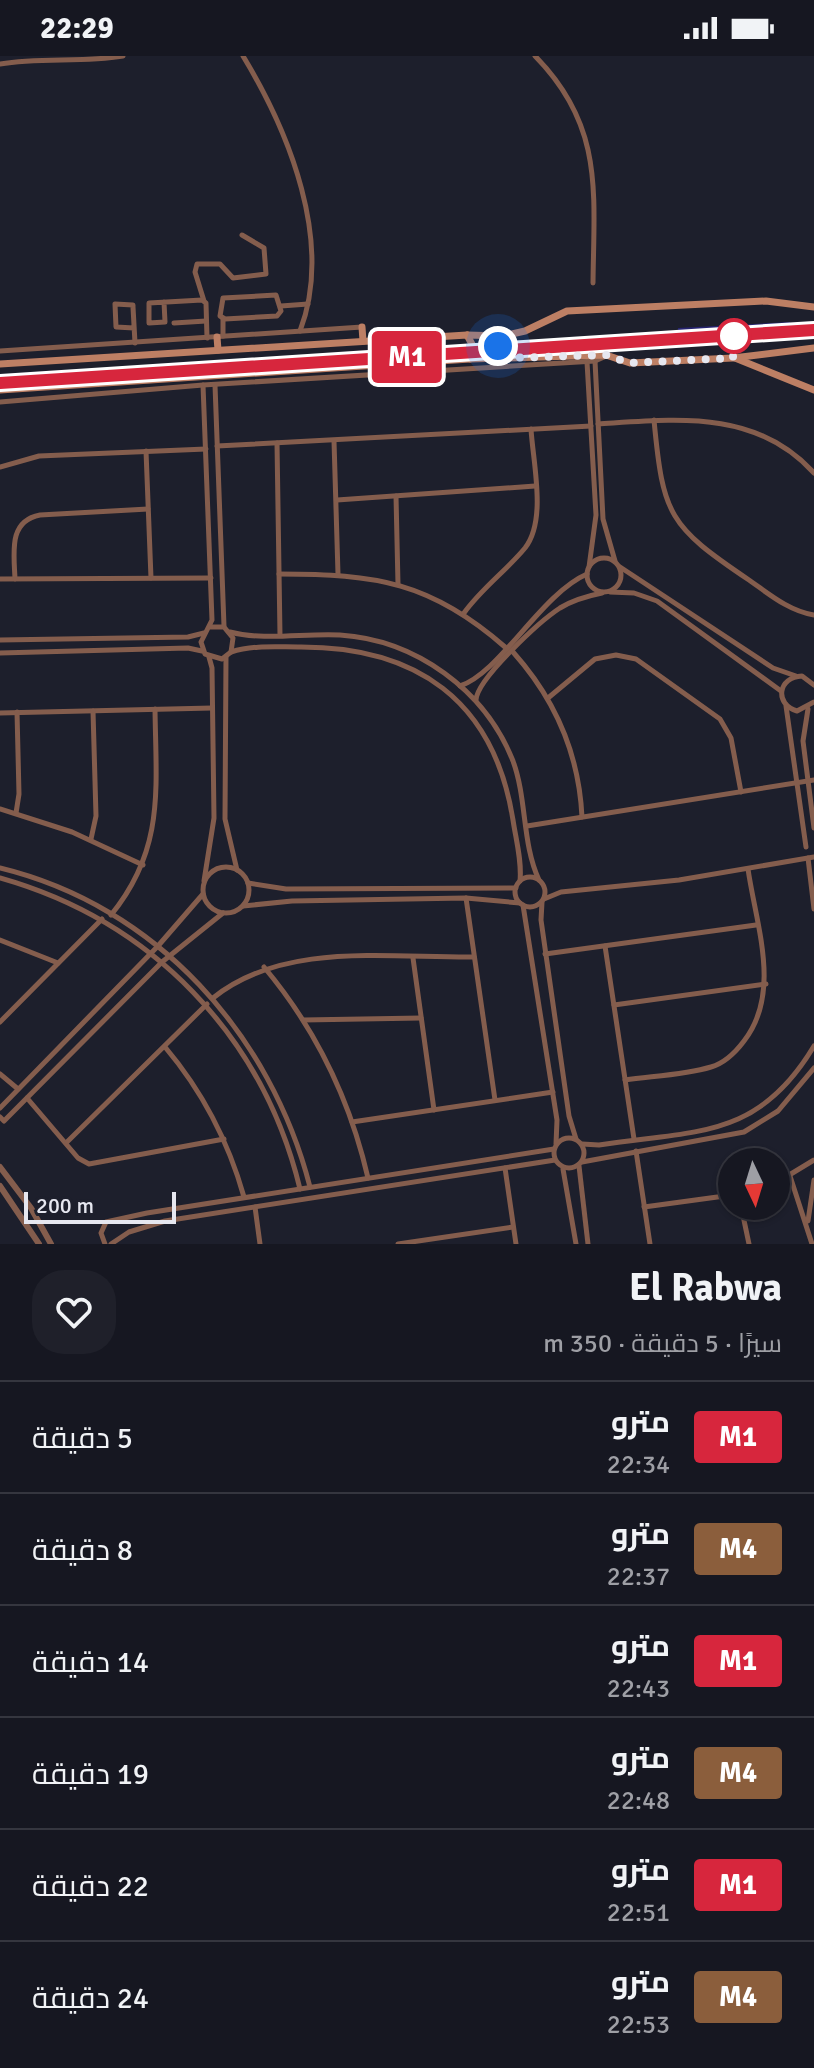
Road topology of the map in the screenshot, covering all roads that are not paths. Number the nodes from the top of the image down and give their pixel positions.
1 (123, 56) edge
2 (243, 56) edge
3 (535, 56) edge
4 (0, 64) edge
5 (242, 235) dead end
6 (593, 283) dead end
7 (204, 301) junction
8 (164, 302) junction
9 (308, 304) junction
10 (281, 306) junction
11 (814, 307) edge
12 (223, 319) junction
13 (206, 321) junction
14 (174, 323) dead end
15 (362, 327) joint
16 (134, 328) junction
17 (300, 331) junction
18 (467, 335) junction
19 (503, 336) junction
20 (220, 337) junction
21 (207, 338) junction
22 (363, 341) junction
23 (135, 343) junction
24 (814, 348) edge
25 (218, 350) junction
26 (0, 351) edge
27 (606, 355) junction
28 (505, 358) junction
29 (733, 358) junction
30 (470, 359) junction
31 (595, 361) junction
32 (587, 362) junction
33 (0, 364) edge
34 (215, 384) junction
35 (203, 385) junction
36 (0, 390) edge
37 (814, 390) edge
38 (0, 402) edge
39 (216, 416) junction
40 (205, 417) junction
41 (654, 420) junction
42 (598, 424) junction
43 (591, 426) junction
44 (531, 429) junction
45 (334, 441) junction
46 (277, 443) junction
47 (217, 446) junction
48 (206, 449) junction
49 (146, 451) junction
50 (0, 467) edge
51 (814, 473) edge
52 (535, 486) junction
53 (396, 496) junction
54 (337, 500) junction
55 (148, 509) junction
56 (615, 561) junction
57 (620, 567) junction
58 (588, 570) junction
59 (279, 574) junction
60 (338, 574) junction
61 (151, 578) junction
62 (211, 578) junction
63 (0, 579) edge
64 (15, 579) junction
65 (398, 584) junction
66 (610, 592) junction
67 (602, 593) junction
68 (464, 613) junction
69 (814, 615) edge
70 (211, 627) junction
71 (224, 627) junction
72 (204, 632) junction
73 (230, 632) junction
74 (280, 635) junction
75 (0, 640) edge
76 (505, 647) junction
77 (513, 652) junction
78 (0, 653) edge
79 (206, 654) junction
80 (228, 654) junction
81 (814, 675) edge
82 (799, 676) junction
83 (814, 685) edge
84 (460, 686) junction
85 (781, 691) junction
86 (548, 698) junction
87 (476, 701) junction
88 (814, 702) edge
89 (786, 706) junction
90 (212, 708) junction
91 (155, 709) junction
92 (808, 709) junction
93 (93, 711) junction
94 (17, 712) junction
95 (0, 713) edge
96 (213, 773) junction
97 (225, 773) junction
98 (811, 781) edge
99 (799, 783) junction
100 (741, 792) junction
101 (0, 809) edge
102 (16, 813) junction
103 (582, 817) junction
104 (527, 826) junction
105 (814, 828) edge
106 (91, 839) junction
107 (806, 847) dead end
108 (811, 857) edge
109 (143, 865) junction
110 (0, 868) edge
111 (748, 869) junction
112 (237, 870) junction
113 (0, 878) edge
114 (539, 880) junction
115 (204, 881) junction
116 (520, 881) junction
117 (248, 883) junction
118 (516, 888) junction
119 (203, 894) junction
120 (466, 898) junction
121 (543, 900) junction
122 (521, 904) junction
123 (243, 906) junction
124 (814, 909) edge
125 (223, 913) junction
126 (111, 915) junction
127 (102, 919) junction
128 (756, 925) junction
129 (0, 940) edge
130 (158, 946) junction
131 (605, 946) junction
132 (151, 954) junction
133 (545, 954) junction
134 (170, 955) junction
135 (474, 957) junction
136 (413, 958) junction
137 (162, 962) junction
138 (58, 963) junction
139 (264, 967) junction
140 (766, 984) junction
141 (213, 998) junction
142 (207, 1004) junction
143 (614, 1005) junction
144 (421, 1018) junction
145 (303, 1020) junction
146 (0, 1022) edge
147 (165, 1046) junction
148 (814, 1046) edge
149 (814, 1068) edge
150 (0, 1074) edge
151 (625, 1080) junction
152 (18, 1089) junction
153 (553, 1092) junction
154 (27, 1098) junction
155 (495, 1100) junction
156 (0, 1108) edge
157 (434, 1110) junction
158 (2, 1119) edge
159 (352, 1122) junction
160 (224, 1139) junction
161 (576, 1139) junction
162 (634, 1139) junction
163 (67, 1142) junction
164 (582, 1144) junction
165 (555, 1147) junction
166 (636, 1151) junction
167 (555, 1160) junction
168 (814, 1160) edge
169 (581, 1164) junction
170 (0, 1167) edge
171 (505, 1168) junction
172 (563, 1168) junction
173 (790, 1176) joint
174 (368, 1178) junction
175 (814, 1180) edge
176 (0, 1186) edge
177 (310, 1187) junction
178 (300, 1189) junction
179 (244, 1197) junction
180 (718, 1197) edge
181 (255, 1207) junction
182 (644, 1207) junction
183 (744, 1220) edge
184 (513, 1227) junction
185 (809, 1230) junction
186 (439, 1241) edge
187 (39, 1244) edge
188 (51, 1244) edge
189 (108, 1244) edge
190 (260, 1244) edge
191 (398, 1244) edge
192 (516, 1244) edge
193 (576, 1244) edge
194 (588, 1244) edge
195 (650, 1244) edge
196 (749, 1244) edge
197 (812, 1244) edge

1 - 4 street
2 - 9 street
3 - 6 street
5 - 7 street
7 - 8 street
7 - 13 street
8 - 8 street
9 - 10 street
9 - 17 street
10 - 12 street
10 - 12 street
11 - 19 main road
12 - 20 street
13 - 14 street
13 - 21 street
15 - 17 street
15 - 22 main road
16 - 16 street
16 - 23 street
17 - 20 street
18 - 19 main road
18 - 22 main road
18 - 30 main road
19 - 28 main road
20 - 21 street
20 - 25 main road
21 - 23 street
22 - 25 main road
23 - 26 street
24 - 29 main road
25 - 33 main road
27 - 28 main road
27 - 29 main road
27 - 31 street
28 - 30 main road
29 - 37 main road
30 - 36 main road
31 - 32 street
31 - 42 street
32 - 34 street
32 - 43 street
34 - 35 street
34 - 39 street
35 - 38 street
35 - 40 street
39 - 40 street
39 - 47 street
40 - 48 street
41 - 42 street
41 - 51 street
41 - 69 street
42 - 56 street
43 - 44 street
43 - 58 street
44 - 45 street
44 - 52 street
45 - 46 street
45 - 54 street
46 - 47 street
46 - 59 street
47 - 71 street
48 - 49 street
48 - 62 street
49 - 50 street
49 - 55 street
52 - 53 street
52 - 68 street
53 - 54 street
53 - 65 street
54 - 60 street
55 - 61 street
55 - 64 street
56 - 57 street
56 - 58 street
57 - 66 street
57 - 82 street
58 - 67 street
58 - 76 street
59 - 60 street
59 - 74 street
60 - 65 street
61 - 62 street
61 - 64 street
62 - 70 street
63 - 64 street
65 - 68 street
66 - 67 street
66 - 85 street
67 - 77 street
68 - 76 street
70 - 71 street
70 - 72 street
71 - 73 street
72 - 75 street
72 - 79 street
73 - 74 street
73 - 80 street
74 - 84 street
76 - 84 street
77 - 86 street
77 - 87 street
78 - 79 street
79 - 80 street
79 - 90 street
80 - 97 street
80 - 116 street
81 - 82 street
82 - 83 street
82 - 85 street
84 - 87 street
85 - 89 street
86 - 100 street
86 - 103 street
87 - 104 street
88 - 92 street
89 - 92 street
89 - 99 street
90 - 91 street
90 - 96 street
91 - 93 street
91 - 109 street
92 - 98 street
93 - 94 street
93 - 106 street
94 - 95 street
94 - 102 street
96 - 97 street
96 - 115 street
97 - 112 street
98 - 99 street
98 - 105 street
99 - 100 street
99 - 107 street
100 - 103 street
101 - 102 street
102 - 106 street
103 - 104 street
104 - 114 street
106 - 109 street
108 - 111 street
108 - 124 street
109 - 126 street
110 - 126 street
111 - 121 street
111 - 128 street
112 - 115 street
112 - 117 street
113 - 127 street
114 - 116 street
114 - 121 street
115 - 119 street
116 - 118 street
117 - 118 street
117 - 123 street
118 - 122 street
119 - 125 street
119 - 130 street
120 - 122 street
120 - 123 street
120 - 135 street
121 - 122 street
121 - 133 street
122 - 153 street
123 - 125 street
125 - 134 street
126 - 130 street
127 - 132 street
127 - 138 street
128 - 131 street
128 - 140 street
129 - 138 street
130 - 132 street
130 - 134 street
131 - 133 street
131 - 143 street
132 - 137 street
132 - 152 street
133 - 161 street
134 - 137 street
134 - 141 street
135 - 136 street
135 - 155 street
136 - 139 street
136 - 144 street
137 - 142 street
137 - 154 street
138 - 146 street
139 - 141 street
139 - 145 street
140 - 143 street
140 - 151 street
141 - 177 street
142 - 147 street
142 - 178 street
143 - 151 street
144 - 145 street
144 - 157 street
145 - 159 street
147 - 160 street
147 - 163 street
148 - 162 street
149 - 166 street
150 - 152 street
151 - 162 street
152 - 156 street
153 - 155 street
153 - 165 street
154 - 158 street
154 - 163 street
155 - 157 street
157 - 159 street
159 - 174 street
160 - 163 street
160 - 179 street
161 - 164 street
161 - 165 street
162 - 164 street
164 - 169 street
165 - 167 street
165 - 174 street
166 - 169 street
166 - 182 street
167 - 171 street
167 - 172 street
168 - 173 street
169 - 172 street
169 - 194 street
170 - 188 street
171 - 181 street
171 - 184 street
172 - 193 street
173 - 185 street
174 - 177 street
175 - 185 street
176 - 187 street
177 - 178 street
178 - 179 street
179 - 189 street
180 - 182 street
181 - 189 street
181 - 190 street
182 - 195 street
183 - 196 street
184 - 186 street
184 - 192 street
185 - 197 street
186 - 191 street

